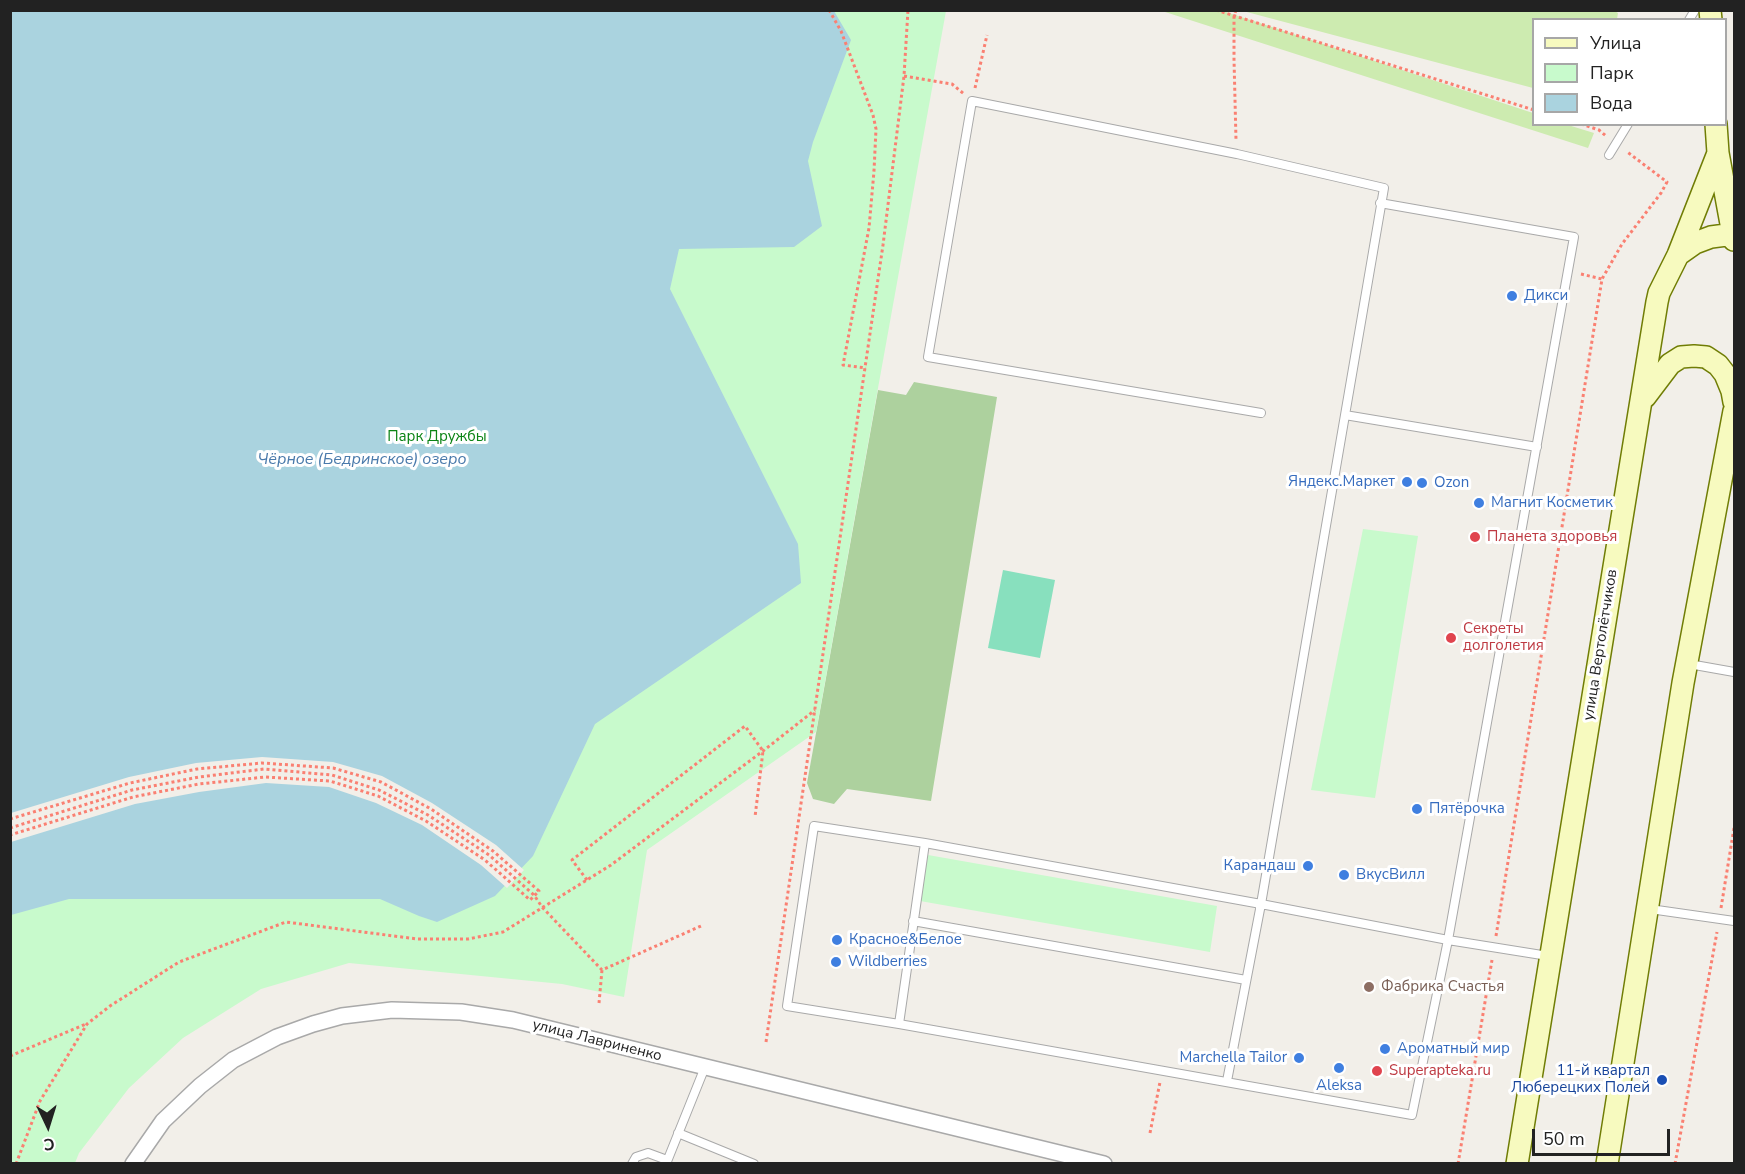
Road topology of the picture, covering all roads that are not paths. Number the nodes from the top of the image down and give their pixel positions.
1 (1627, 126) edge
2 (1716, 126) edge
3 (1722, 153) junction
4 (1608, 155) dead end
5 (1380, 203) junction
6 (1734, 236) edge
7 (1678, 255) junction
8 (1642, 402) junction
9 (1734, 402) edge
10 (1734, 411) edge
11 (1261, 413) dead end
12 (1345, 415) junction
13 (1537, 447) junction
14 (1686, 663) junction
15 (1734, 672) edge
16 (925, 843) junction
17 (1261, 904) junction
18 (1647, 909) junction
19 (913, 921) junction
20 (1734, 921) edge
21 (1448, 940) junction
22 (1550, 956) junction
23 (1246, 980) junction
24 (899, 1024) junction
25 (705, 1067) junction
26 (1227, 1081) junction
27 (678, 1133) junction
28 (667, 1162) edge
29 (133, 1164) edge
30 (632, 1164) edge
31 (754, 1164) edge
32 (1104, 1164) edge
33 (1517, 1164) edge
34 (1607, 1164) edge

1 - 4 lane
2 - 3 main road
3 - 6 main road
3 - 7 main road, улица Вертолётчиков
5 - 11 lane
5 - 12 lane
5 - 13 lane
6 - 7 main road
7 - 8 main road, улица Вертолётчиков
8 - 9 main road
8 - 22 main road, улица Вертолётчиков
10 - 14 main road
12 - 13 lane
12 - 17 lane
13 - 21 lane
14 - 15 lane
14 - 18 main road
16 - 17 lane
16 - 19 lane
16 - 24 lane
17 - 21 lane
17 - 23 lane
18 - 20 lane
18 - 34 main road
19 - 23 lane
19 - 24 lane
21 - 22 lane
21 - 26 lane
22 - 33 main road, улица Вертолётчиков
23 - 26 lane
24 - 26 lane
25 - 27 lane
25 - 29 street, улица Лавриненко
25 - 32 street, улица Лавриненко
27 - 28 lane
27 - 31 lane
28 - 30 lane

